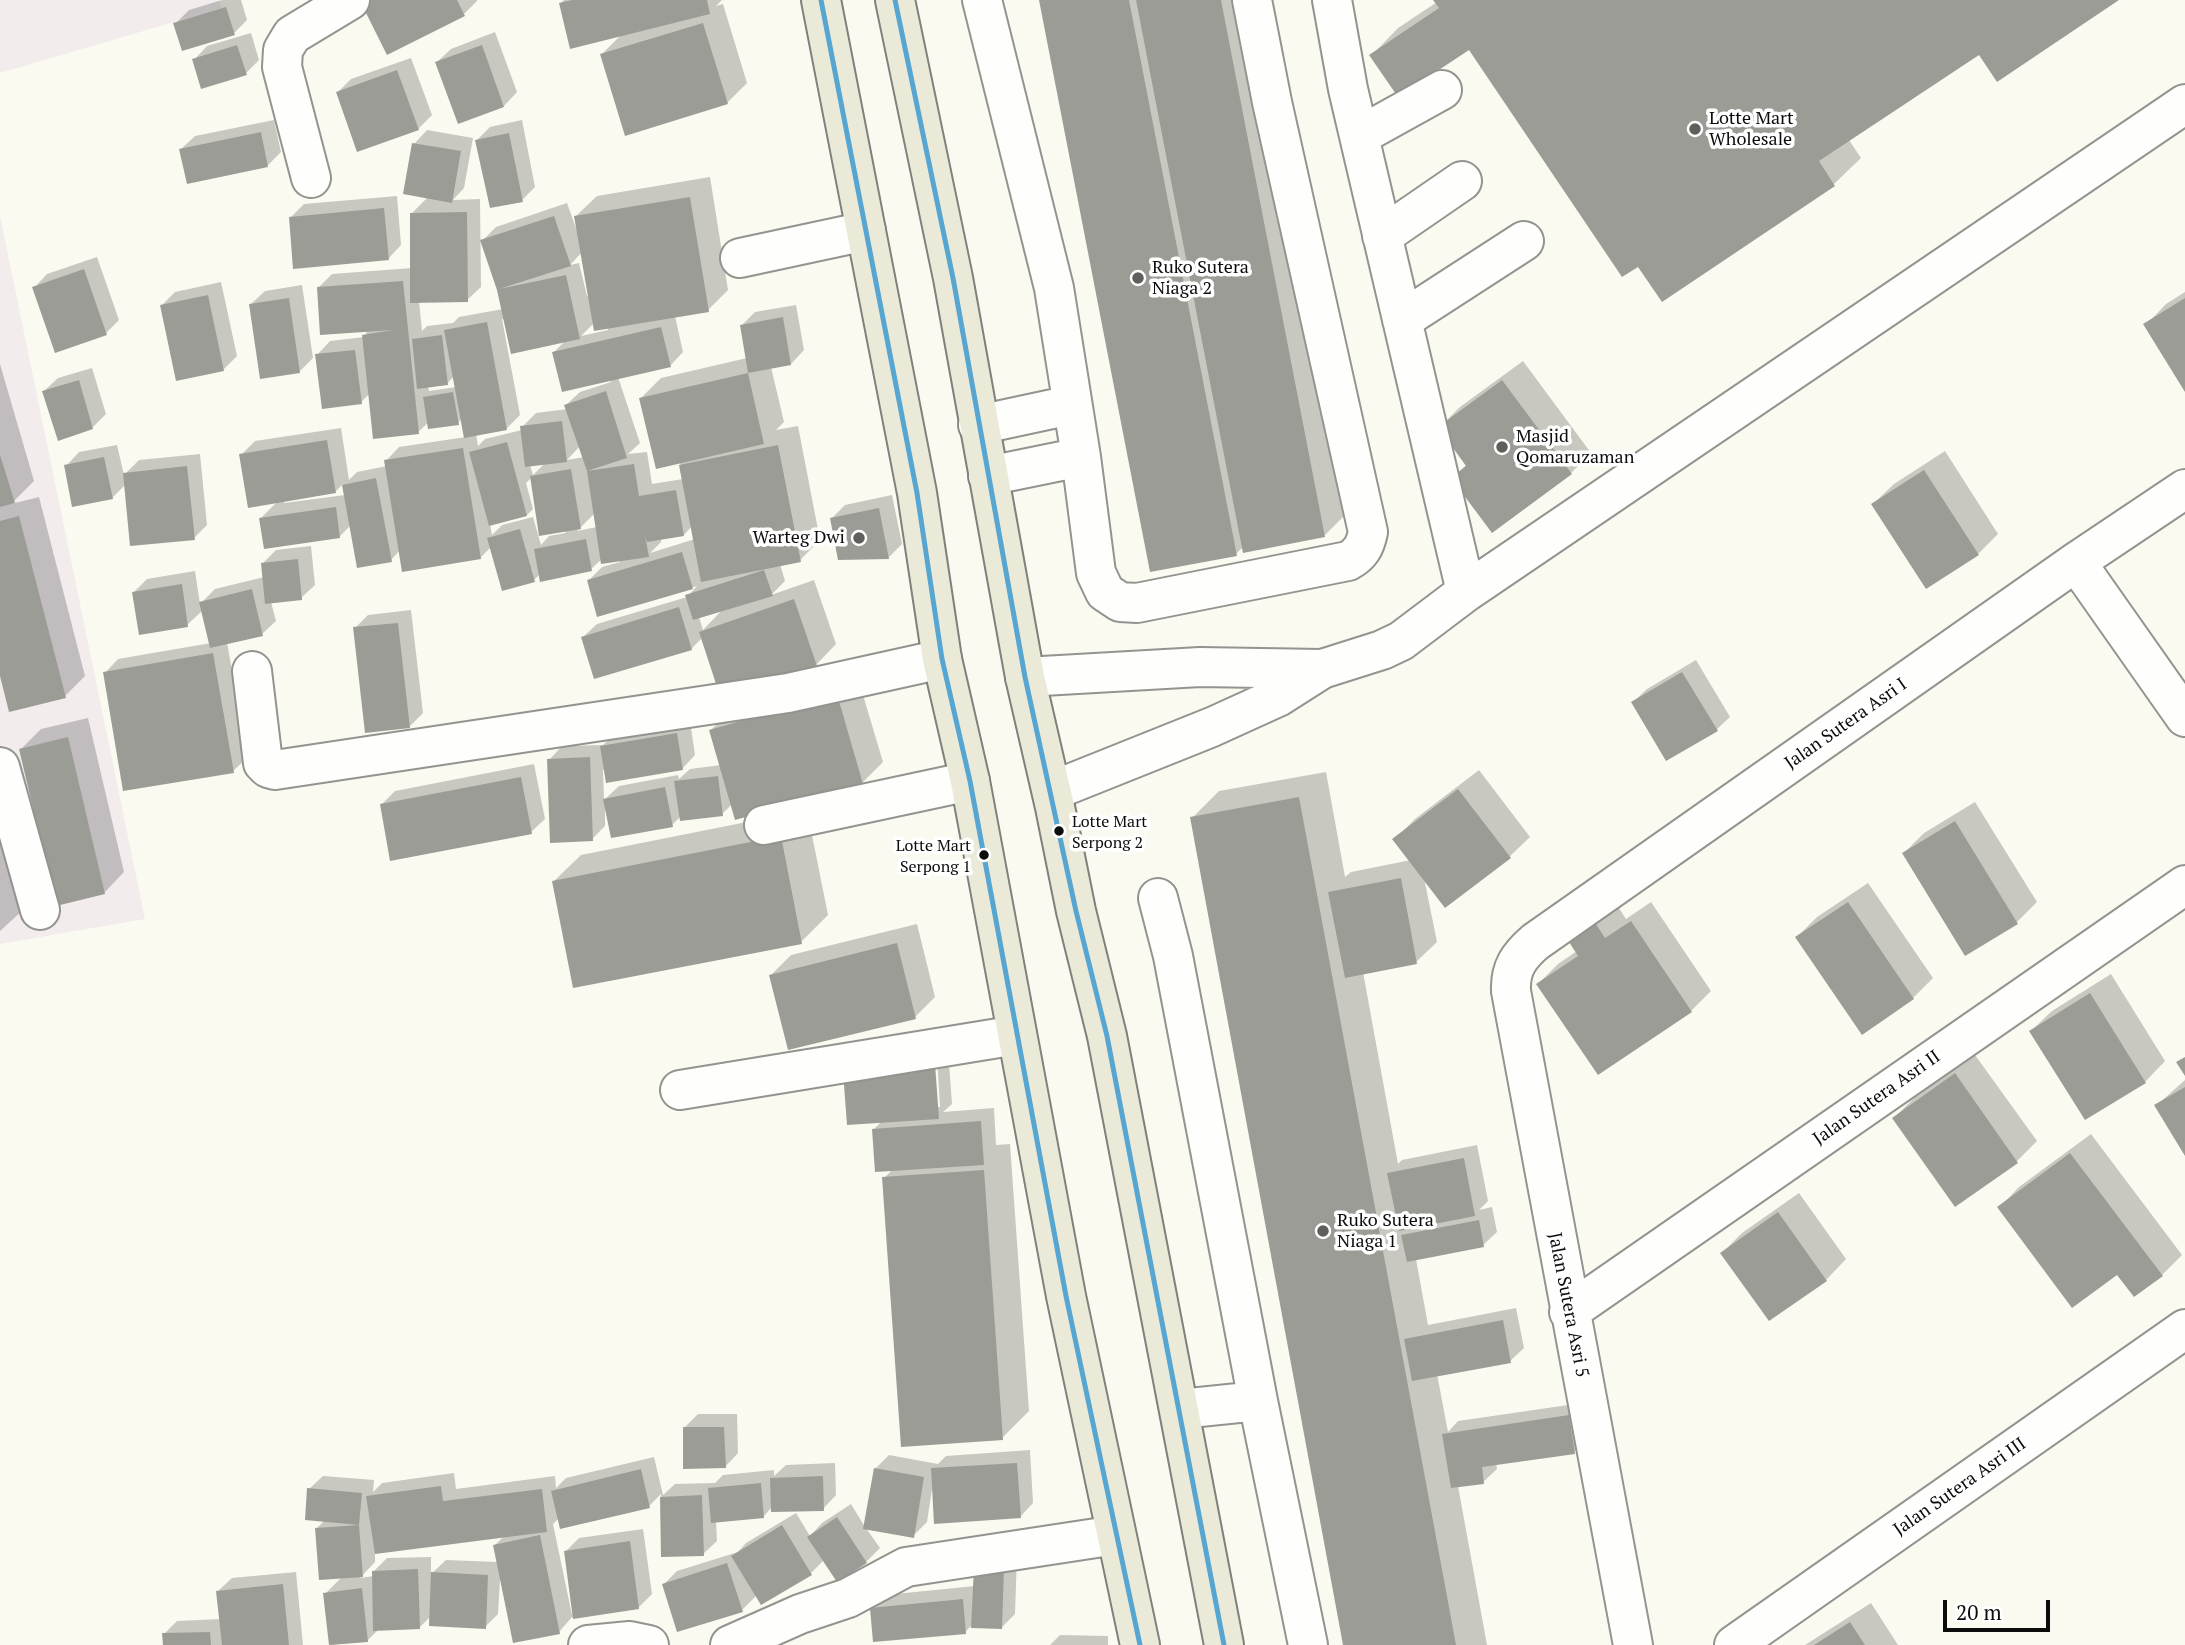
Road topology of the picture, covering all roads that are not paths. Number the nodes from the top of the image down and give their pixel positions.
1 (351, 0) edge
2 (821, 0) edge
3 (895, 0) edge
4 (982, 0) edge
5 (1252, 0) edge
6 (1332, 0) edge
7 (1442, 90) dead end
8 (2185, 104) edge
9 (1359, 136) junction
10 (311, 178) dead end
11 (1462, 181) dead end
12 (866, 231) junction
13 (1382, 236) junction
14 (1524, 241) dead end
15 (740, 258) dead end
16 (1402, 320) junction
17 (1071, 405) junction
18 (978, 425) junction
19 (1081, 457) junction
20 (988, 477) junction
21 (2185, 489) edge
22 (2076, 562) junction
23 (1466, 592) junction
24 (942, 659) junction
25 (1322, 669) junction
26 (252, 671) dead end
27 (1026, 677) junction
28 (2185, 717) edge
29 (0, 767) edge
30 (970, 781) junction
31 (1052, 791) junction
32 (764, 825) dead end
33 (2185, 885) edge
34 (1158, 898) dead end
35 (40, 909) dead end
36 (1514, 965) joint
37 (1017, 1035) junction
38 (680, 1090) dead end
39 (1569, 1312) junction
40 (2185, 1329) edge
41 (1258, 1401) junction
42 (1180, 1409) junction
43 (1116, 1535) junction
44 (588, 1645) edge
45 (649, 1645) edge
46 (730, 1645) edge
47 (1140, 1645) edge
48 (1224, 1645) edge
49 (1308, 1645) edge
50 (1633, 1645) edge
51 (1734, 1645) edge

1 - 10 street
2 - 12 main road
3 - 18 main road
4 - 17 street
5 - 19 street
6 - 9 street
7 - 9 street
8 - 23 street
9 - 13 street
11 - 13 street
12 - 15 street
12 - 24 main road
13 - 16 street
14 - 16 street
16 - 23 street
17 - 18 street
17 - 19 street
18 - 20 main road
19 - 20 street
20 - 27 main road
21 - 22 street, Jalan Sutera Asri I
22 - 28 street
22 - 36 street, Jalan Sutera Asri I
23 - 25 street
24 - 26 street
24 - 30 main road
25 - 27 street
25 - 31 street
27 - 31 main road
29 - 35 street
30 - 32 street
30 - 37 main road
31 - 42 main road
33 - 39 street, Jalan Sutera Asri II
34 - 41 street
36 - 39 street, Jalan Sutera Asri 5
37 - 38 street
37 - 43 main road
39 - 50 street, Jalan Sutera Asri 5
40 - 51 street, Jalan Sutera Asri III
41 - 42 street
41 - 49 street
42 - 48 main road
43 - 46 street
43 - 47 main road
44 - 45 street

